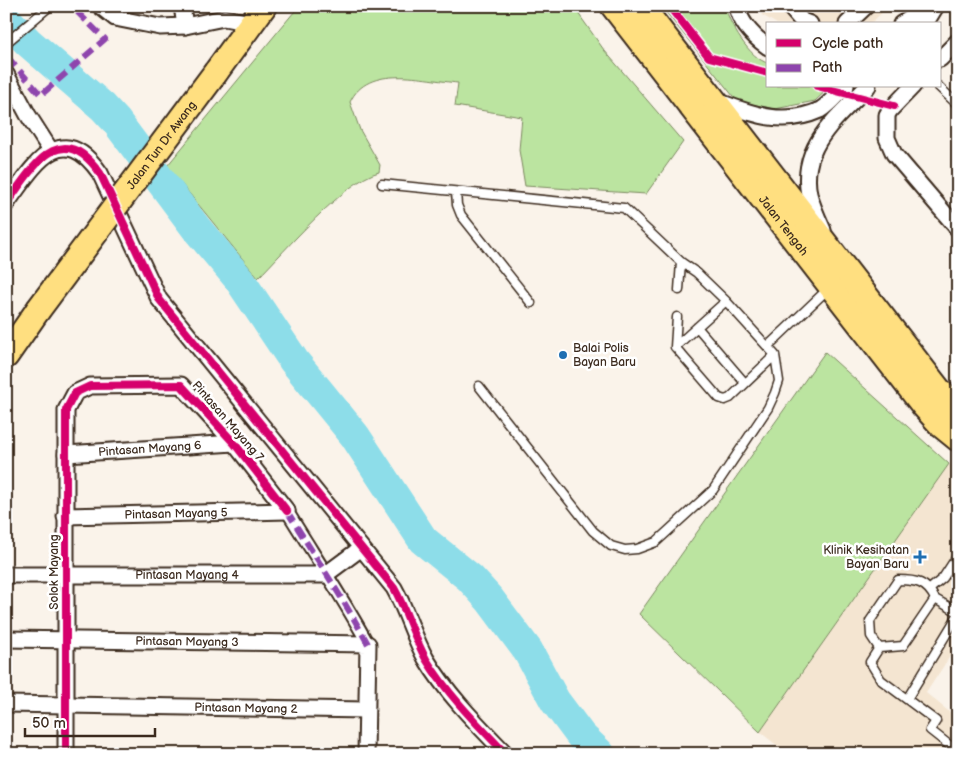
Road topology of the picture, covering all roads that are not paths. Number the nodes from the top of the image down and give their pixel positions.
1 (100, 6) edge
2 (182, 6) edge
3 (613, 6) edge
4 (641, 6) edge
5 (737, 6) edge
6 (789, 6) edge
7 (866, 6) edge
8 (934, 6) edge
9 (49, 7) edge
10 (258, 14) edge
11 (805, 22) edge
12 (849, 22) edge
13 (905, 22) edge
14 (917, 22) edge
15 (925, 22) edge
16 (185, 26) junction
17 (958, 41) edge
18 (6, 44) edge
19 (766, 46) edge
20 (942, 57) edge
21 (6, 74) edge
22 (844, 88) edge
23 (866, 88) edge
24 (911, 88) edge
25 (940, 88) edge
26 (713, 99) junction
27 (958, 104) edge
28 (51, 151) junction
29 (382, 184) dead end
30 (456, 192) junction
31 (6, 204) edge
32 (958, 229) edge
33 (834, 254) junction
34 (681, 262) junction
35 (830, 286) junction
36 (679, 290) dead end
37 (726, 301) junction
38 (531, 303) dead end
39 (676, 317) dead end
40 (697, 327) junction
41 (768, 346) junction
42 (675, 347) junction
43 (775, 355) junction
44 (6, 356) edge
45 (745, 383) junction
46 (479, 386) dead end
47 (75, 393) joint
48 (958, 409) edge
49 (958, 439) edge
50 (234, 443) junction
51 (66, 454) junction
52 (287, 510) junction
53 (65, 516) junction
54 (360, 549) junction
55 (958, 555) edge
56 (6, 575) edge
57 (326, 575) junction
58 (65, 576) junction
59 (930, 589) junction
60 (935, 599) junction
61 (958, 613) edge
62 (6, 639) edge
63 (65, 640) junction
64 (368, 644) junction
65 (879, 648) junction
66 (907, 699) junction
67 (6, 704) edge
68 (66, 705) junction
69 (366, 710) junction
70 (958, 752) edge
71 (66, 754) edge
72 (366, 754) edge
73 (506, 754) edge

1 - 16 street
2 - 16 street
3 - 35 main road, Jalan Tengah
4 - 26 main road, Jalan Tengah
5 - 19 street
6 - 11 street
7 - 12 street
8 - 13 street
8 - 14 street
8 - 15 street
9 - 18 lane
10 - 16 street
10 - 44 main road, Jalan Tun Dr Awang, bridge
17 - 20 street
21 - 28 street
22 - 26 street
23 - 33 street
24 - 32 street
25 - 27 lane
26 - 33 main road, Jalan Tengah
28 - 31 street
28 - 54 street
29 - 30 lane
30 - 34 lane
30 - 38 lane
33 - 48 main road, Jalan Tengah
34 - 36 lane
34 - 37 lane
35 - 41 lane
35 - 49 main road, Jalan Tengah
37 - 40 lane
37 - 41 lane
39 - 42 lane
40 - 42 lane
40 - 45 lane
41 - 43 lane
42 - 45 lane
43 - 45 lane
43 - 46 lane
47 - 50 street, Pintasan Mayang 7
47 - 51 street, Solok Mayang
50 - 51 street, Pintasan Mayang 6
50 - 52 street, Pintasan Mayang 7
51 - 53 street, Solok Mayang
52 - 53 street, Pintasan Mayang 5
52 - 57 street
53 - 58 street, Solok Mayang
54 - 57 street
54 - 73 street
55 - 59 lane
56 - 58 street, Pintasan Mayang 4
57 - 58 street, Pintasan Mayang 4
57 - 64 street
58 - 63 street, Solok Mayang
59 - 60 lane
59 - 65 lane
60 - 61 lane
60 - 65 lane
61 - 66 lane
62 - 63 street, Pintasan Mayang 3
63 - 64 street, Pintasan Mayang 3
63 - 68 street, Solok Mayang
64 - 69 street
65 - 66 lane
66 - 70 lane
67 - 68 street, Pintasan Mayang 2
68 - 69 street, Pintasan Mayang 2
68 - 71 street, Solok Mayang
69 - 72 street

